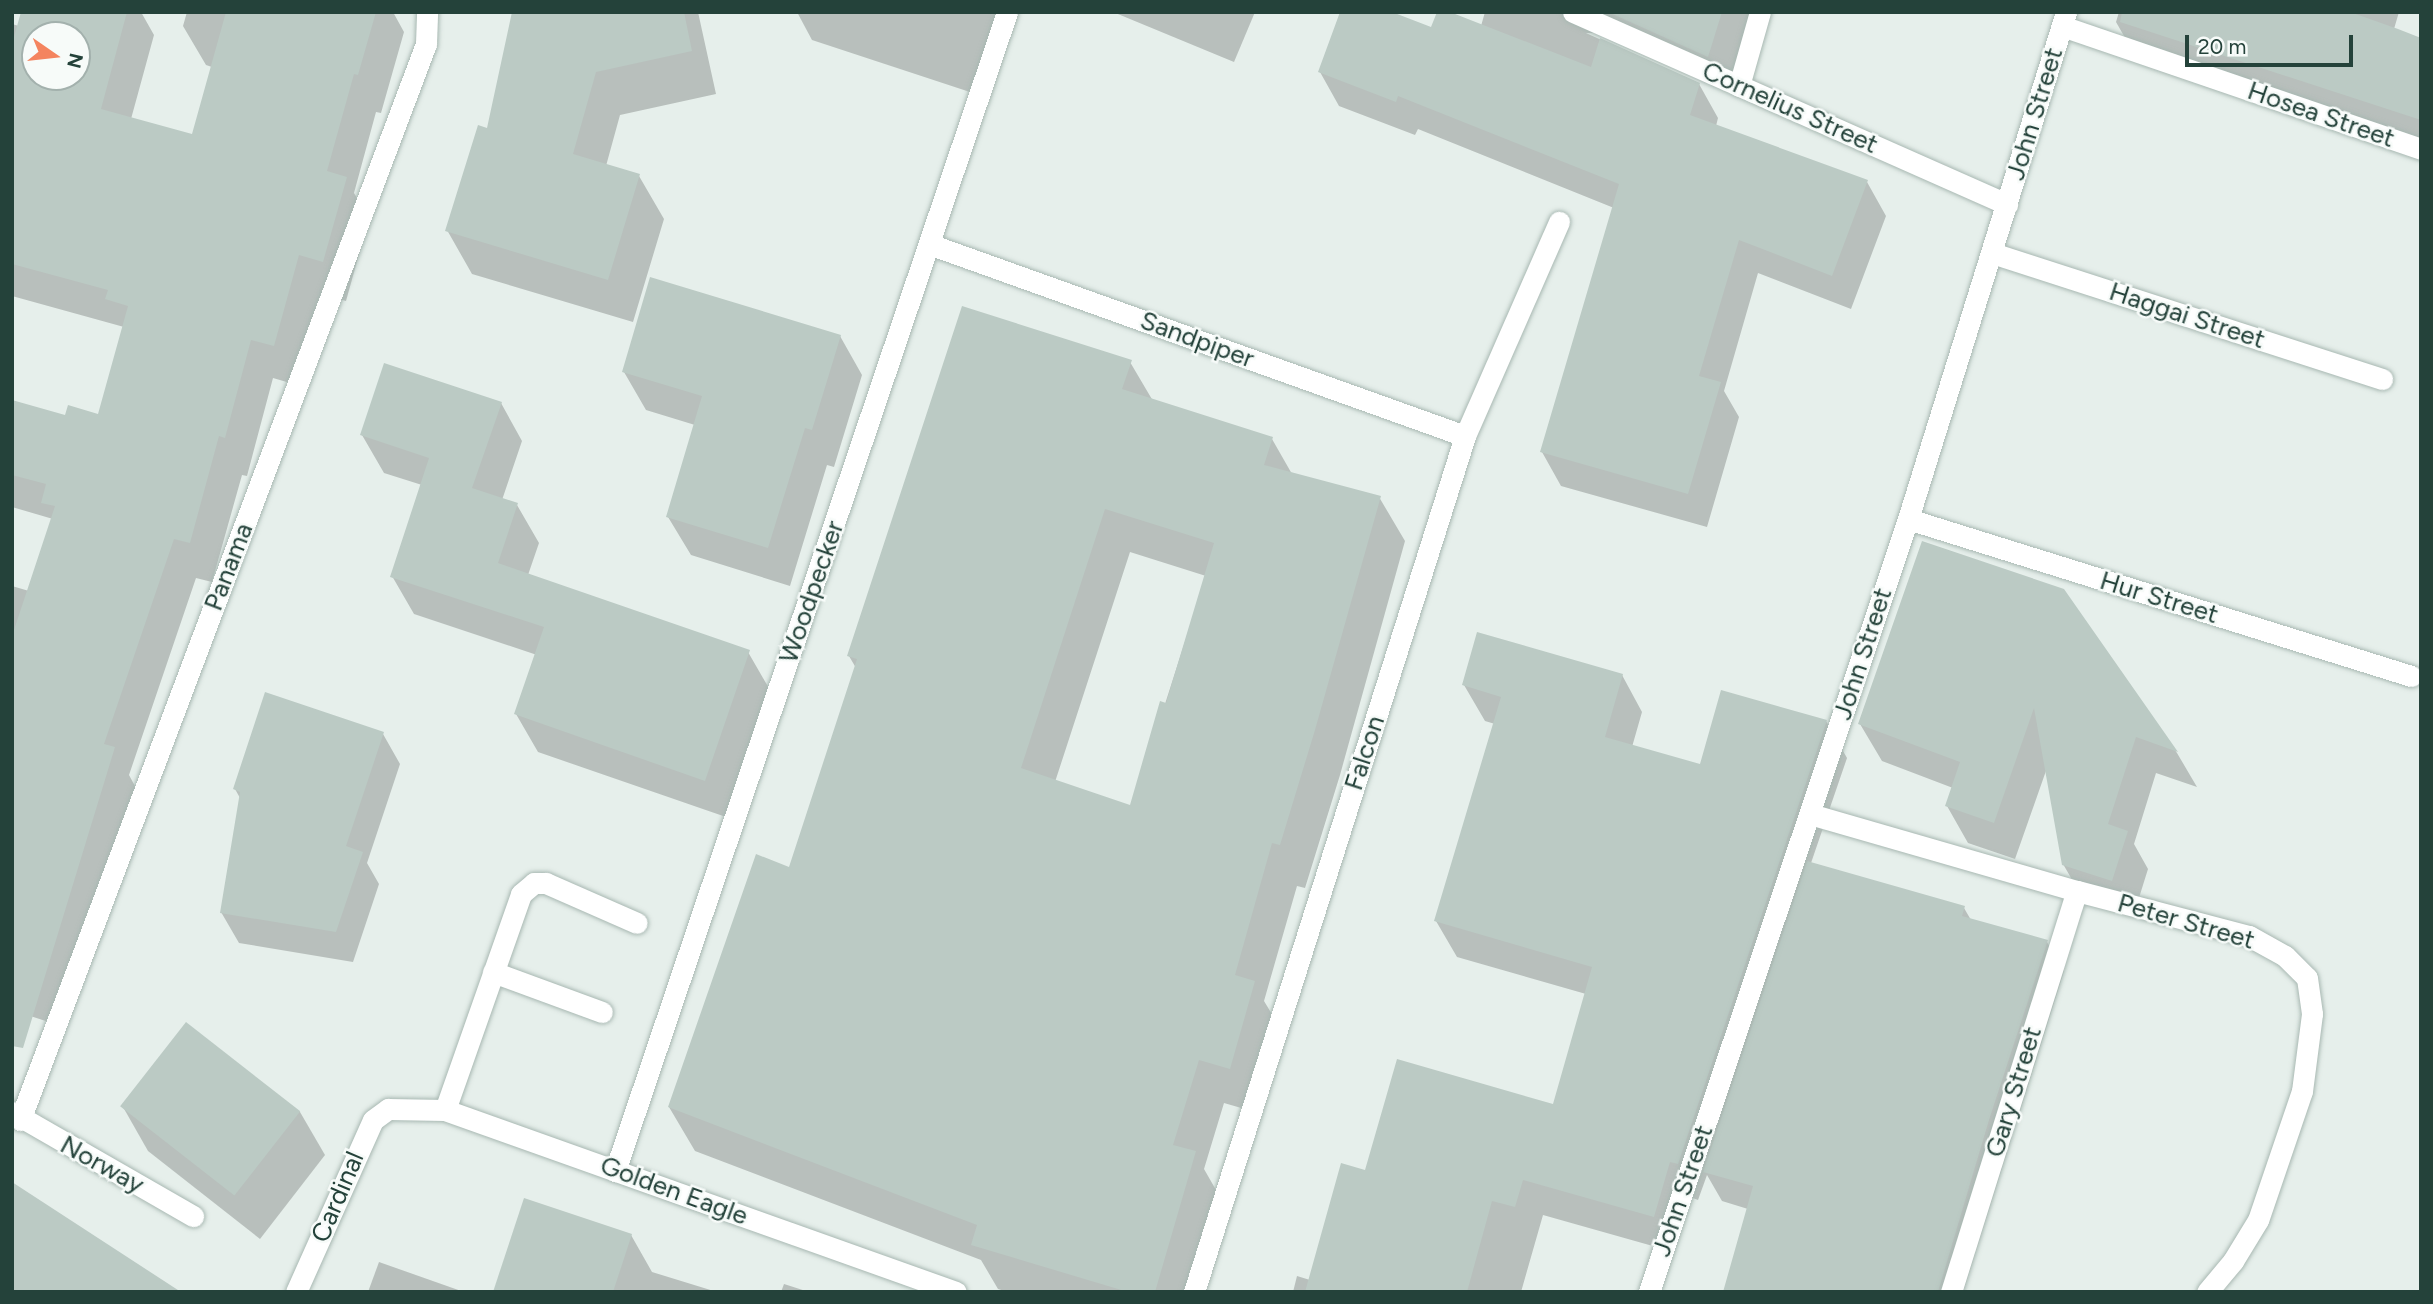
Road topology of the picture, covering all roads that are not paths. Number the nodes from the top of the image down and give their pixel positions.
1 (427, 12) edge
2 (1007, 12) edge
3 (1573, 12) edge
4 (1760, 12) edge
5 (2064, 19) edge
6 (1739, 86) junction
7 (2421, 149) edge
8 (2007, 204) junction
9 (1559, 222) dead end
10 (929, 244) junction
11 (1992, 253) junction
12 (2382, 379) dead end
13 (1465, 436) junction
14 (1908, 519) junction
15 (2411, 677) dead end
16 (1810, 814) junction
17 (2077, 891) junction
18 (637, 923) dead end
19 (493, 972) junction
20 (602, 1012) dead end
21 (388, 1109) joint
22 (445, 1110) junction
23 (16, 1116) edge
24 (615, 1171) junction
25 (193, 1216) dead end
26 (296, 1292) edge
27 (956, 1292) edge
28 (1194, 1292) edge
29 (1649, 1292) edge
30 (1951, 1292) edge
31 (2207, 1292) edge

1 - 23 street, Panama
2 - 10 street, Woodpecker
3 - 6 street, Cornelius Street
4 - 6 street
5 - 7 street, Hosea Street
5 - 8 street, John Street
6 - 8 street, Cornelius Street
8 - 11 street, John Street
9 - 13 street, Falcon
10 - 13 street, Sandpiper
10 - 24 street, Woodpecker
11 - 12 street, Haggai Street
11 - 14 street, John Street
13 - 28 street, Falcon
14 - 15 street, Hur Street
14 - 16 street, John Street
16 - 17 street, Peter Street
16 - 29 street, John Street
17 - 30 street, Gary Street
17 - 31 street, Peter Street
18 - 19 street
19 - 20 street
19 - 22 street
21 - 22 street, Golden Eagle
21 - 26 street, Cardinal
22 - 24 street, Golden Eagle
23 - 25 street, Norway
24 - 27 street, Golden Eagle

